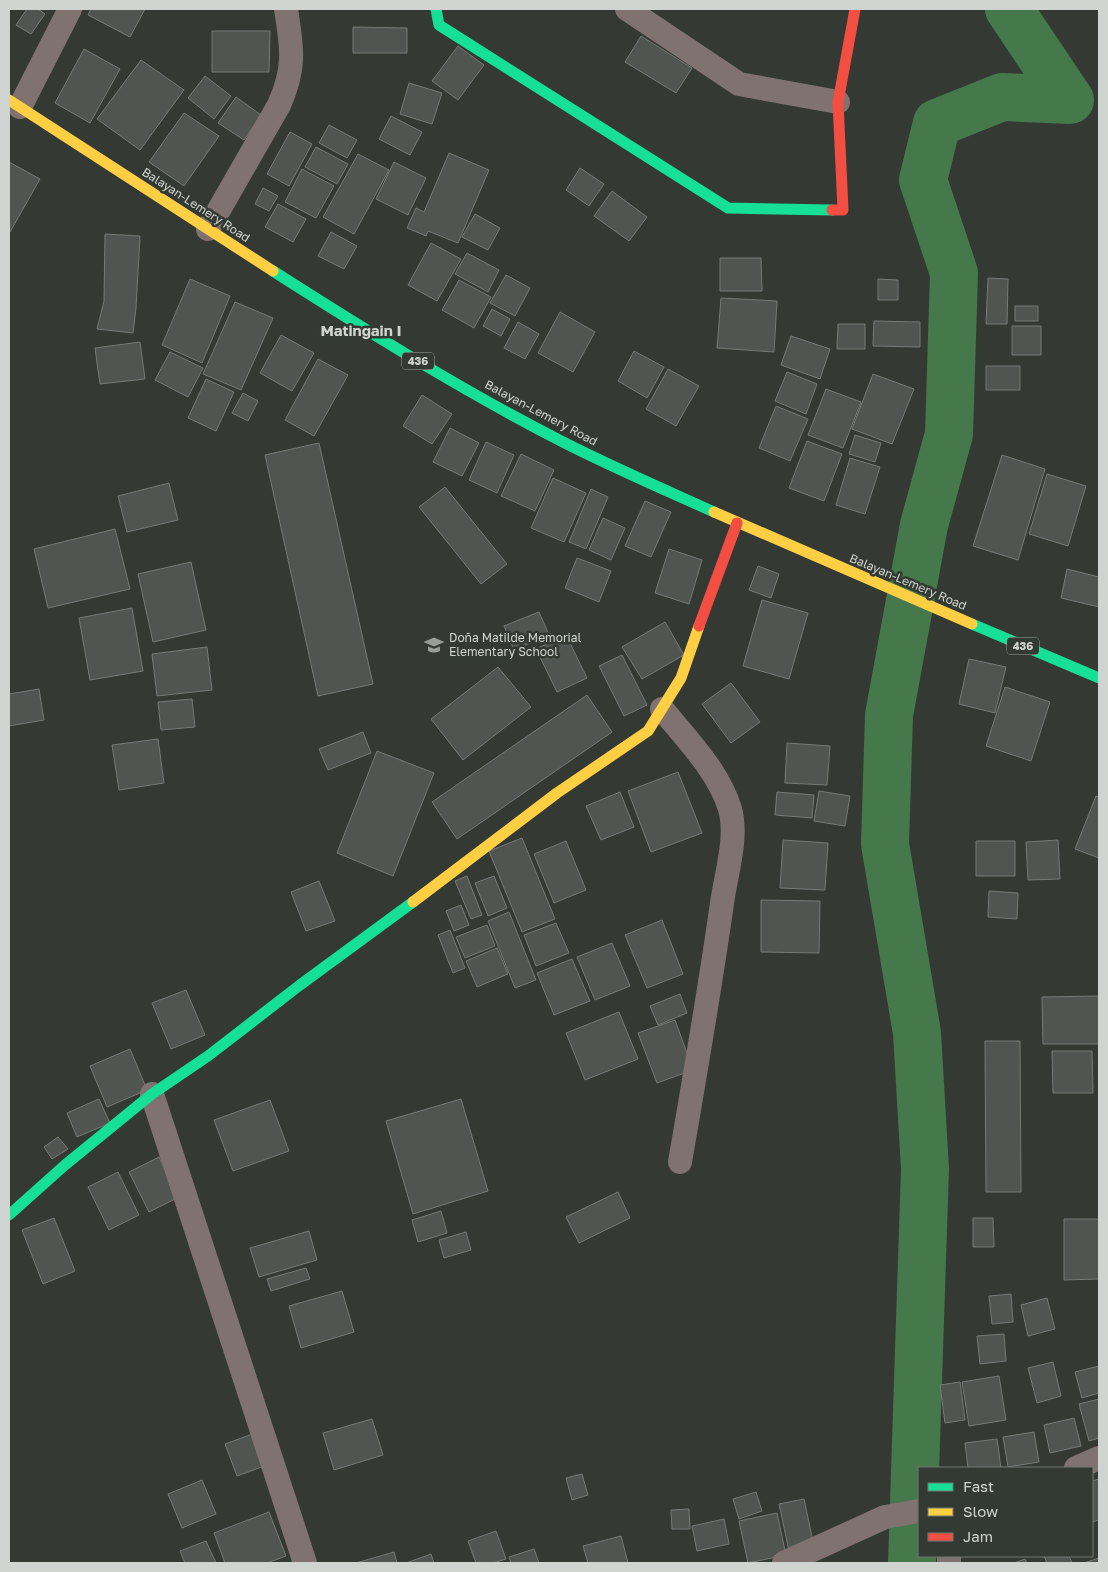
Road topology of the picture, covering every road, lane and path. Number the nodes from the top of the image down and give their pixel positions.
1 (70, 9) edge
2 (286, 9) edge
3 (436, 9) edge
4 (627, 9) edge
5 (856, 9) edge
6 (838, 102) junction
7 (14, 104) edge
8 (208, 229) junction
9 (737, 523) junction
10 (1099, 678) edge
11 (662, 709) junction
12 (152, 1094) junction
13 (680, 1162) dead end
14 (9, 1215) edge
15 (1099, 1458) edge
16 (1078, 1467) edge
17 (915, 1511) edge
18 (306, 1563) edge
19 (784, 1563) edge

1 - 7 street
2 - 8 street
3 - 6 street
4 - 6 street
5 - 6 street
7 - 8 street, Balayan-Lemery Road / 436
8 - 9 street, Balayan-Lemery Road / 436
9 - 10 street, Balayan-Lemery Road / 436
9 - 11 street
11 - 12 street
11 - 13 street
12 - 14 street
12 - 18 street
15 - 16 street
17 - 19 street

